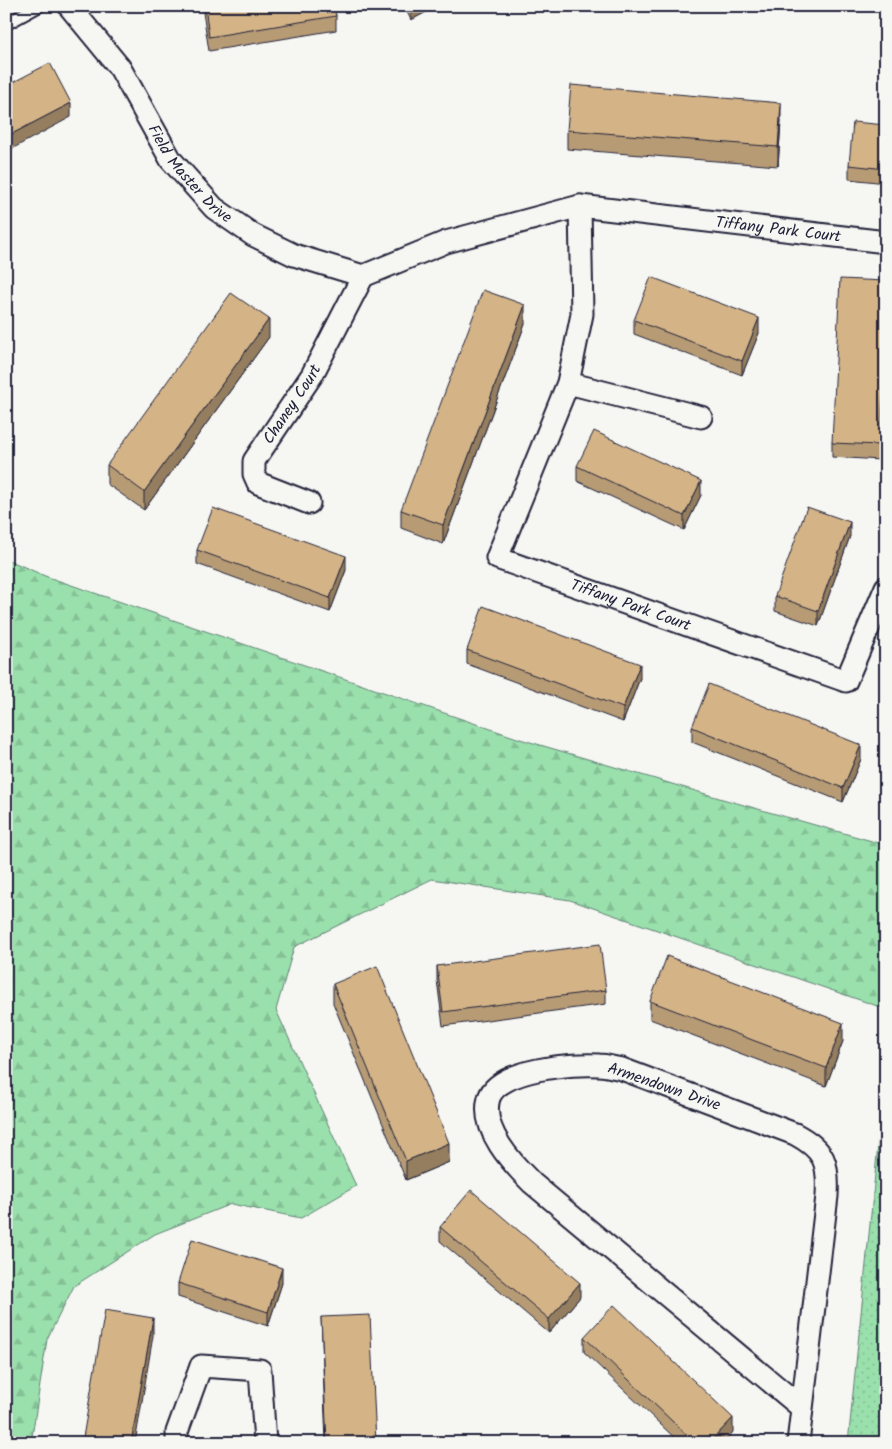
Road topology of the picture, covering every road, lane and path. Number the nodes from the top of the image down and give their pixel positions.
1 (39, 6) edge
2 (70, 6) edge
3 (6, 24) edge
4 (580, 206) junction
5 (886, 242) edge
6 (363, 276) junction
7 (568, 383) junction
8 (700, 417) dead end
9 (309, 503) dead end
10 (886, 587) edge
11 (802, 1408) junction
12 (177, 1443) edge
13 (265, 1443) edge
14 (798, 1443) edge

1 - 3 lane
2 - 6 street, Field Master Drive
4 - 5 street, Tiffany Park Court
4 - 6 street, Tiffany Park Court
4 - 7 street, Tiffany Park Court
6 - 9 street, Chaney Court
7 - 8 street
7 - 10 street, Tiffany Park Court
11 - 11 street, Armendown Drive
11 - 14 street, Armendown Drive
12 - 13 street

